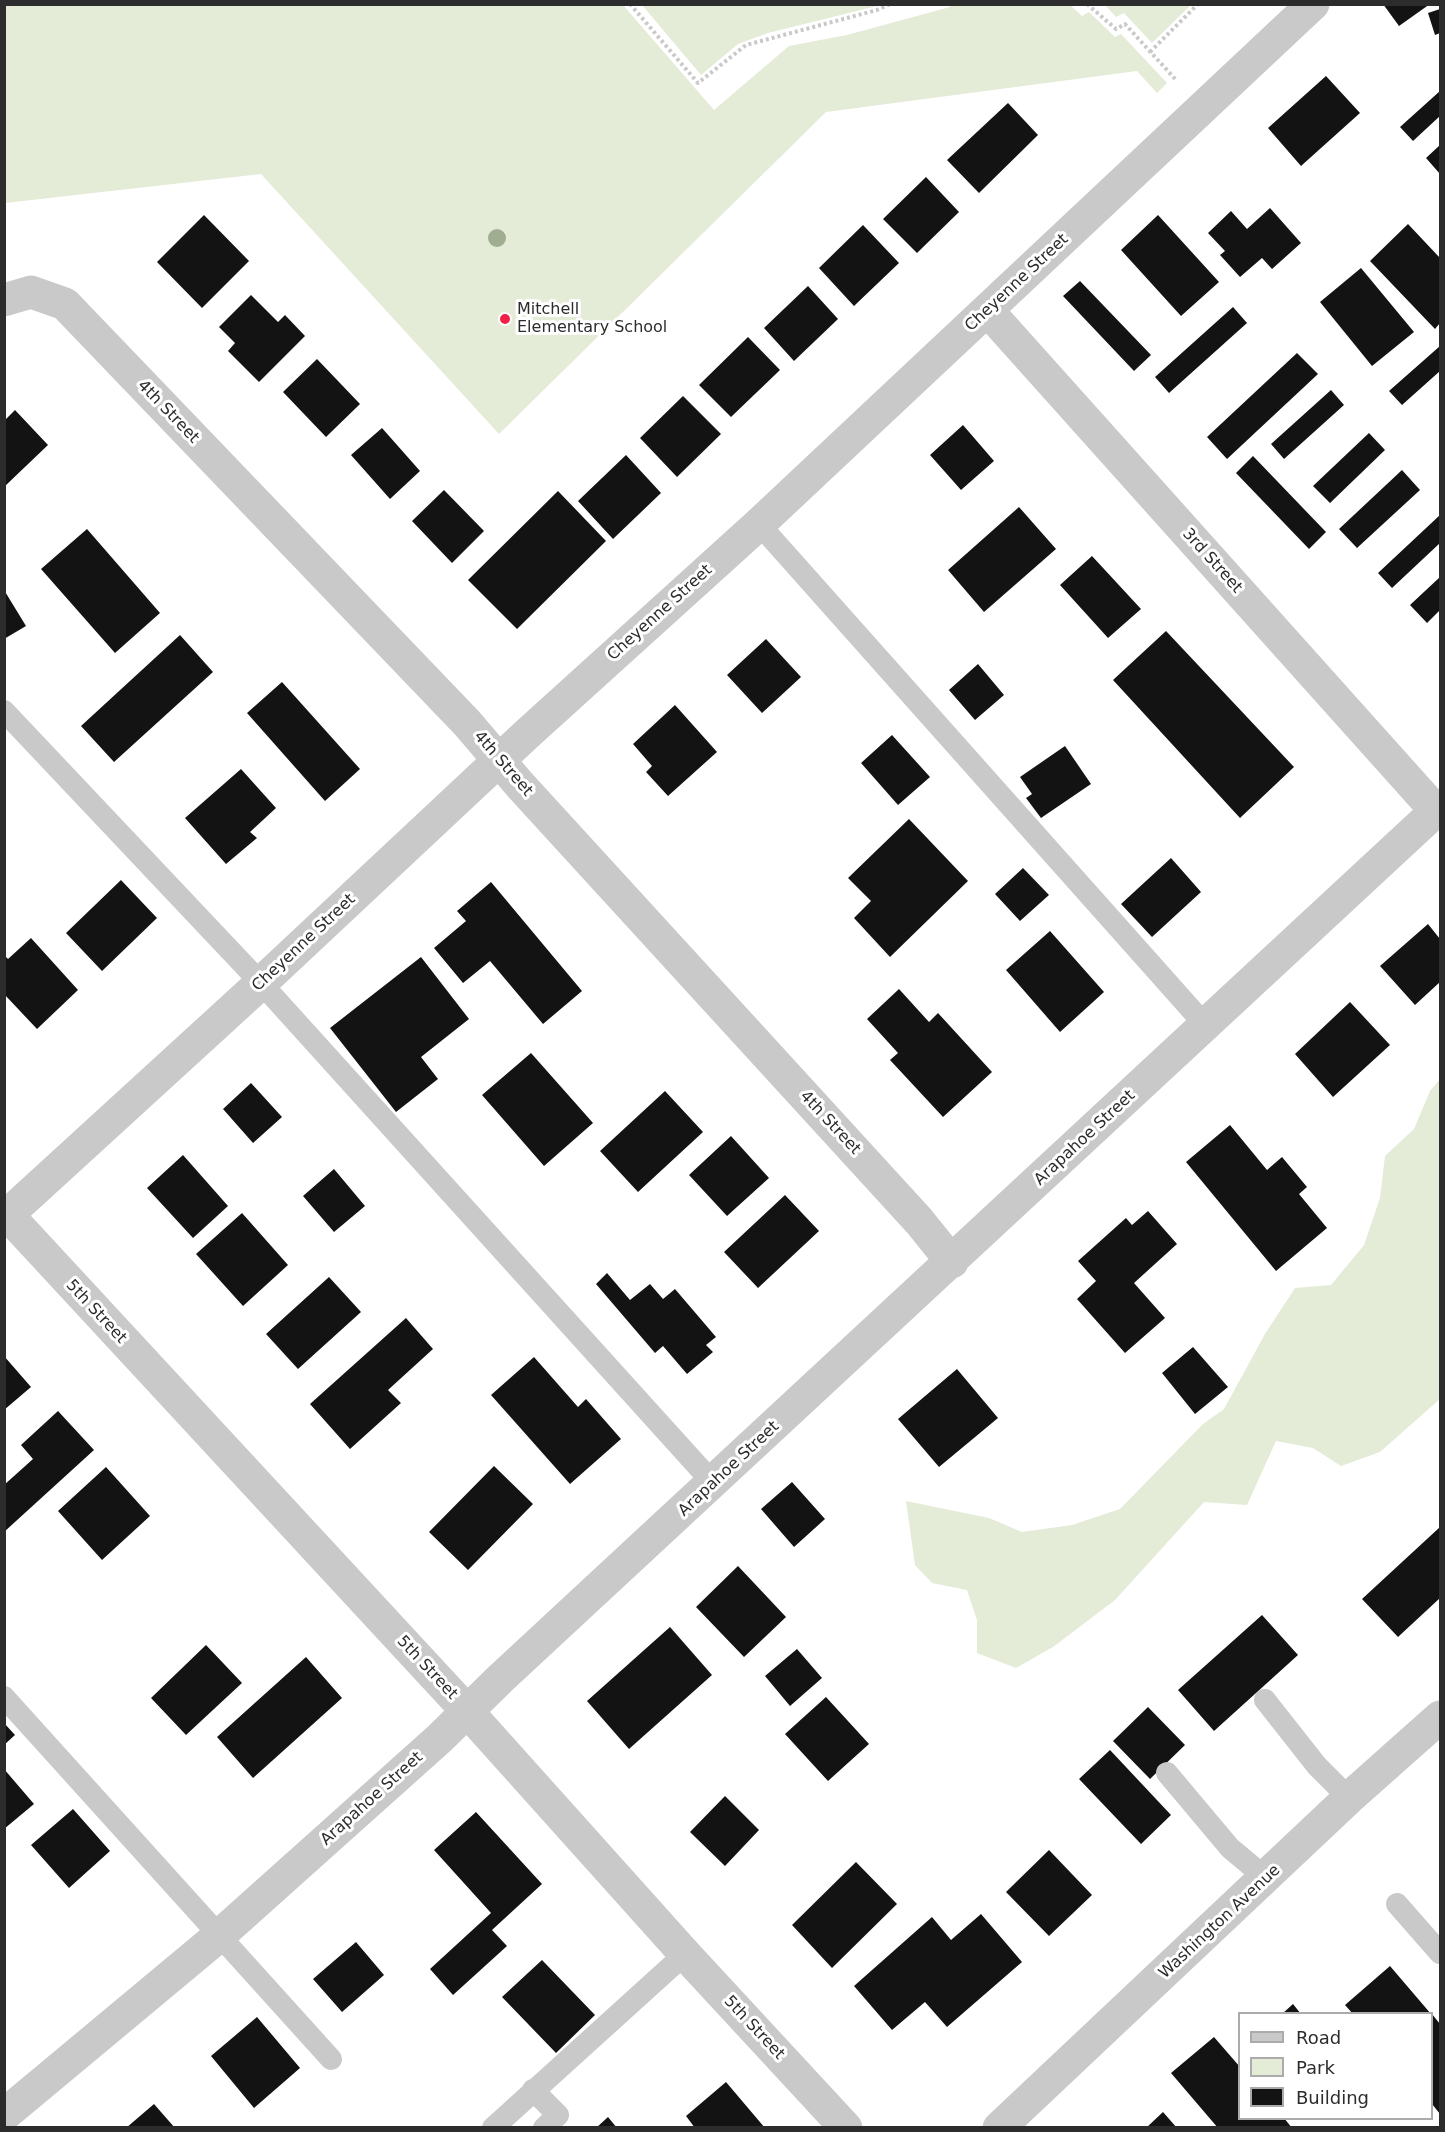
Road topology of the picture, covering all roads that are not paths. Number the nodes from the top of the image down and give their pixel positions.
1 (1313, 4) edge
2 (18, 296) edge
3 (988, 311) junction
4 (759, 524) junction
5 (4, 711) edge
6 (499, 760) junction
7 (1438, 809) edge
8 (261, 983) junction
9 (1206, 1026) junction
10 (6, 1214) edge
11 (952, 1262) junction
12 (714, 1484) junction
13 (4, 1697) edge
14 (1265, 1700) dead end
15 (467, 1711) junction
16 (1440, 1717) edge
17 (1167, 1773) dead end
18 (1349, 1798) junction
19 (1266, 1878) junction
20 (1397, 1904) dead end
21 (220, 1935) junction
22 (1440, 1953) edge
23 (685, 1954) junction
24 (331, 2059) dead end
25 (533, 2090) junction
26 (4, 2115) edge
27 (493, 2127) edge
28 (544, 2127) edge
29 (846, 2127) edge
30 (999, 2127) edge

1 - 3 street, Cheyenne Street
2 - 6 street, 4th Street
3 - 4 street, Cheyenne Street
3 - 7 street, 3rd Street
4 - 6 street, Cheyenne Street
4 - 9 lane
5 - 8 lane
6 - 8 street, Cheyenne Street
6 - 11 street, 4th Street
7 - 9 street, Arapahoe Street
8 - 10 street, Cheyenne Street
8 - 12 lane
9 - 11 street, Arapahoe Street
10 - 15 street, 5th Street
11 - 12 street, Arapahoe Street
12 - 15 street, Arapahoe Street
13 - 21 lane
14 - 18 lane
15 - 21 street, Arapahoe Street
15 - 23 street, 5th Street
16 - 18 street, Washington Avenue
17 - 19 lane
18 - 19 street, Washington Avenue
19 - 30 street, Washington Avenue
20 - 22 lane
21 - 24 lane
21 - 26 street, Arapahoe Street
23 - 25 lane
23 - 29 street, 5th Street
25 - 27 lane
25 - 28 lane

